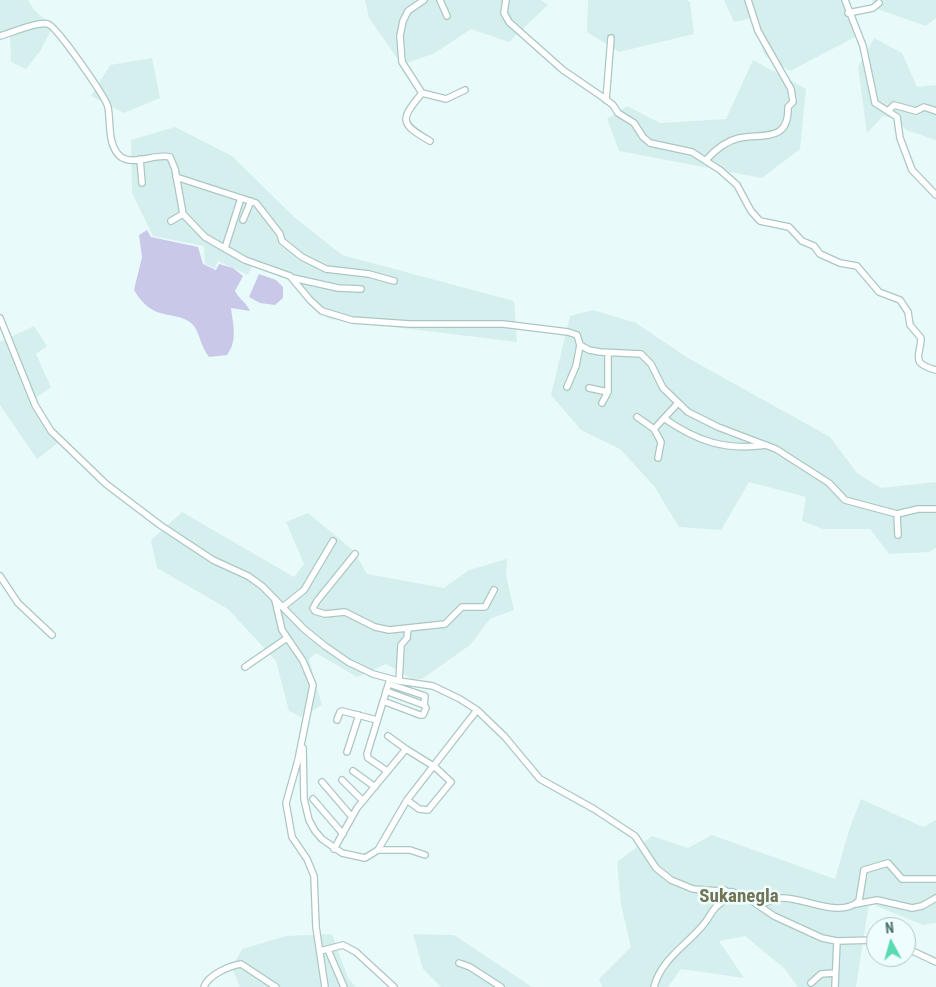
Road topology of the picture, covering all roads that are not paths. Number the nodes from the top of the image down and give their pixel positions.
1 (424, 0) edge
2 (440, 0) edge
3 (506, 0) edge
4 (748, 0) edge
5 (845, 0) edge
6 (879, 3) dead end
7 (848, 13) junction
8 (448, 16) dead end
9 (0, 36) edge
10 (611, 38) dead end
11 (465, 90) dead end
12 (422, 93) junction
13 (606, 100) junction
14 (890, 110) junction
15 (936, 111) edge
16 (430, 141) dead end
17 (140, 159) junction
18 (706, 160) junction
19 (176, 177) junction
20 (142, 183) dead end
21 (936, 196) edge
22 (242, 198) junction
23 (251, 201) junction
24 (184, 214) junction
25 (243, 220) dead end
26 (171, 221) dead end
27 (224, 248) junction
28 (293, 278) junction
29 (394, 281) dead end
30 (361, 289) dead end
31 (0, 318) edge
32 (580, 345) junction
33 (608, 352) junction
34 (936, 370) edge
35 (567, 387) dead end
36 (589, 388) dead end
37 (608, 392) junction
38 (602, 403) dead end
39 (678, 403) junction
40 (637, 417) dead end
41 (665, 419) junction
42 (654, 429) junction
43 (768, 445) junction
44 (658, 458) dead end
45 (936, 509) edge
46 (897, 514) junction
47 (898, 535) dead end
48 (333, 541) dead end
49 (355, 554) dead end
50 (0, 576) edge
51 (494, 590) dead end
52 (274, 598) junction
53 (284, 606) junction
54 (408, 629) junction
55 (52, 635) dead end
56 (287, 638) junction
57 (245, 667) dead end
58 (399, 681) junction
59 (389, 682) junction
60 (386, 692) junction
61 (383, 701) junction
62 (424, 704) junction
63 (477, 710) junction
64 (359, 715) junction
65 (337, 720) dead end
66 (377, 720) junction
67 (388, 736) dead end
68 (302, 743) junction
69 (406, 749) junction
70 (347, 752) dead end
71 (435, 767) junction
72 (353, 771) dead end
73 (387, 772) junction
74 (342, 780) dead end
75 (322, 782) dead end
76 (375, 787) junction
77 (313, 799) dead end
78 (407, 800) junction
79 (363, 802) junction
80 (352, 817) junction
81 (343, 834) junction
82 (334, 849) junction
83 (378, 850) junction
84 (425, 855) dead end
85 (936, 879) edge
86 (725, 890) junction
87 (936, 898) edge
88 (856, 904) junction
89 (759, 905) junction
90 (866, 940) edge
91 (837, 941) junction
92 (328, 950) junction
93 (320, 951) junction
94 (916, 953) edge
95 (459, 962) dead end
96 (936, 962) edge
97 (835, 973) junction
98 (811, 983) dead end
99 (653, 986) edge
100 (204, 987) edge
101 (276, 987) edge
102 (325, 987) edge
103 (344, 987) edge
104 (394, 987) edge
105 (501, 987) edge
106 (835, 987) edge

1 - 12 street
2 - 8 street
3 - 13 street
4 - 18 street
5 - 7 street
6 - 7 street
7 - 14 street
9 - 17 street
10 - 13 street
11 - 12 street
12 - 16 street
13 - 18 street
14 - 15 street
14 - 21 street
17 - 19 street
17 - 20 street
18 - 34 street
19 - 22 street
19 - 24 street
22 - 23 street
22 - 27 street
23 - 25 street
23 - 29 street
24 - 26 street
24 - 27 street
27 - 28 street
28 - 30 street
28 - 32 street
31 - 52 street
32 - 33 street
32 - 35 street
33 - 37 street
33 - 39 street
36 - 37 street
37 - 38 street
39 - 41 street
39 - 43 street
40 - 42 street
41 - 42 street
41 - 43 street
42 - 44 street
43 - 46 street
45 - 46 street
46 - 47 street
48 - 53 street
49 - 54 street
50 - 55 street
51 - 54 street
52 - 53 street
52 - 56 street
53 - 59 street
54 - 58 street
56 - 57 street
56 - 68 street
58 - 59 street
58 - 63 street
59 - 60 street
59 - 62 street
60 - 61 street
60 - 62 street
61 - 62 street
61 - 66 street
63 - 71 street
63 - 86 street
64 - 65 street
64 - 66 street
64 - 70 street
66 - 73 street
67 - 69 street
68 - 82 street
68 - 93 street
69 - 71 street
69 - 73 street
71 - 78 street
71 - 78 street
72 - 76 street
73 - 76 street
74 - 79 street
75 - 80 street
76 - 79 street
77 - 81 street
78 - 83 street
79 - 80 street
80 - 81 street
81 - 82 street
82 - 83 street
83 - 84 street
85 - 88 street
86 - 89 street
86 - 99 street
87 - 88 street
88 - 89 street
89 - 91 street
90 - 91 street
91 - 97 street
92 - 93 street
92 - 103 street
92 - 104 street
93 - 102 street
94 - 96 street
95 - 105 street
97 - 98 street
97 - 106 street
100 - 101 street

